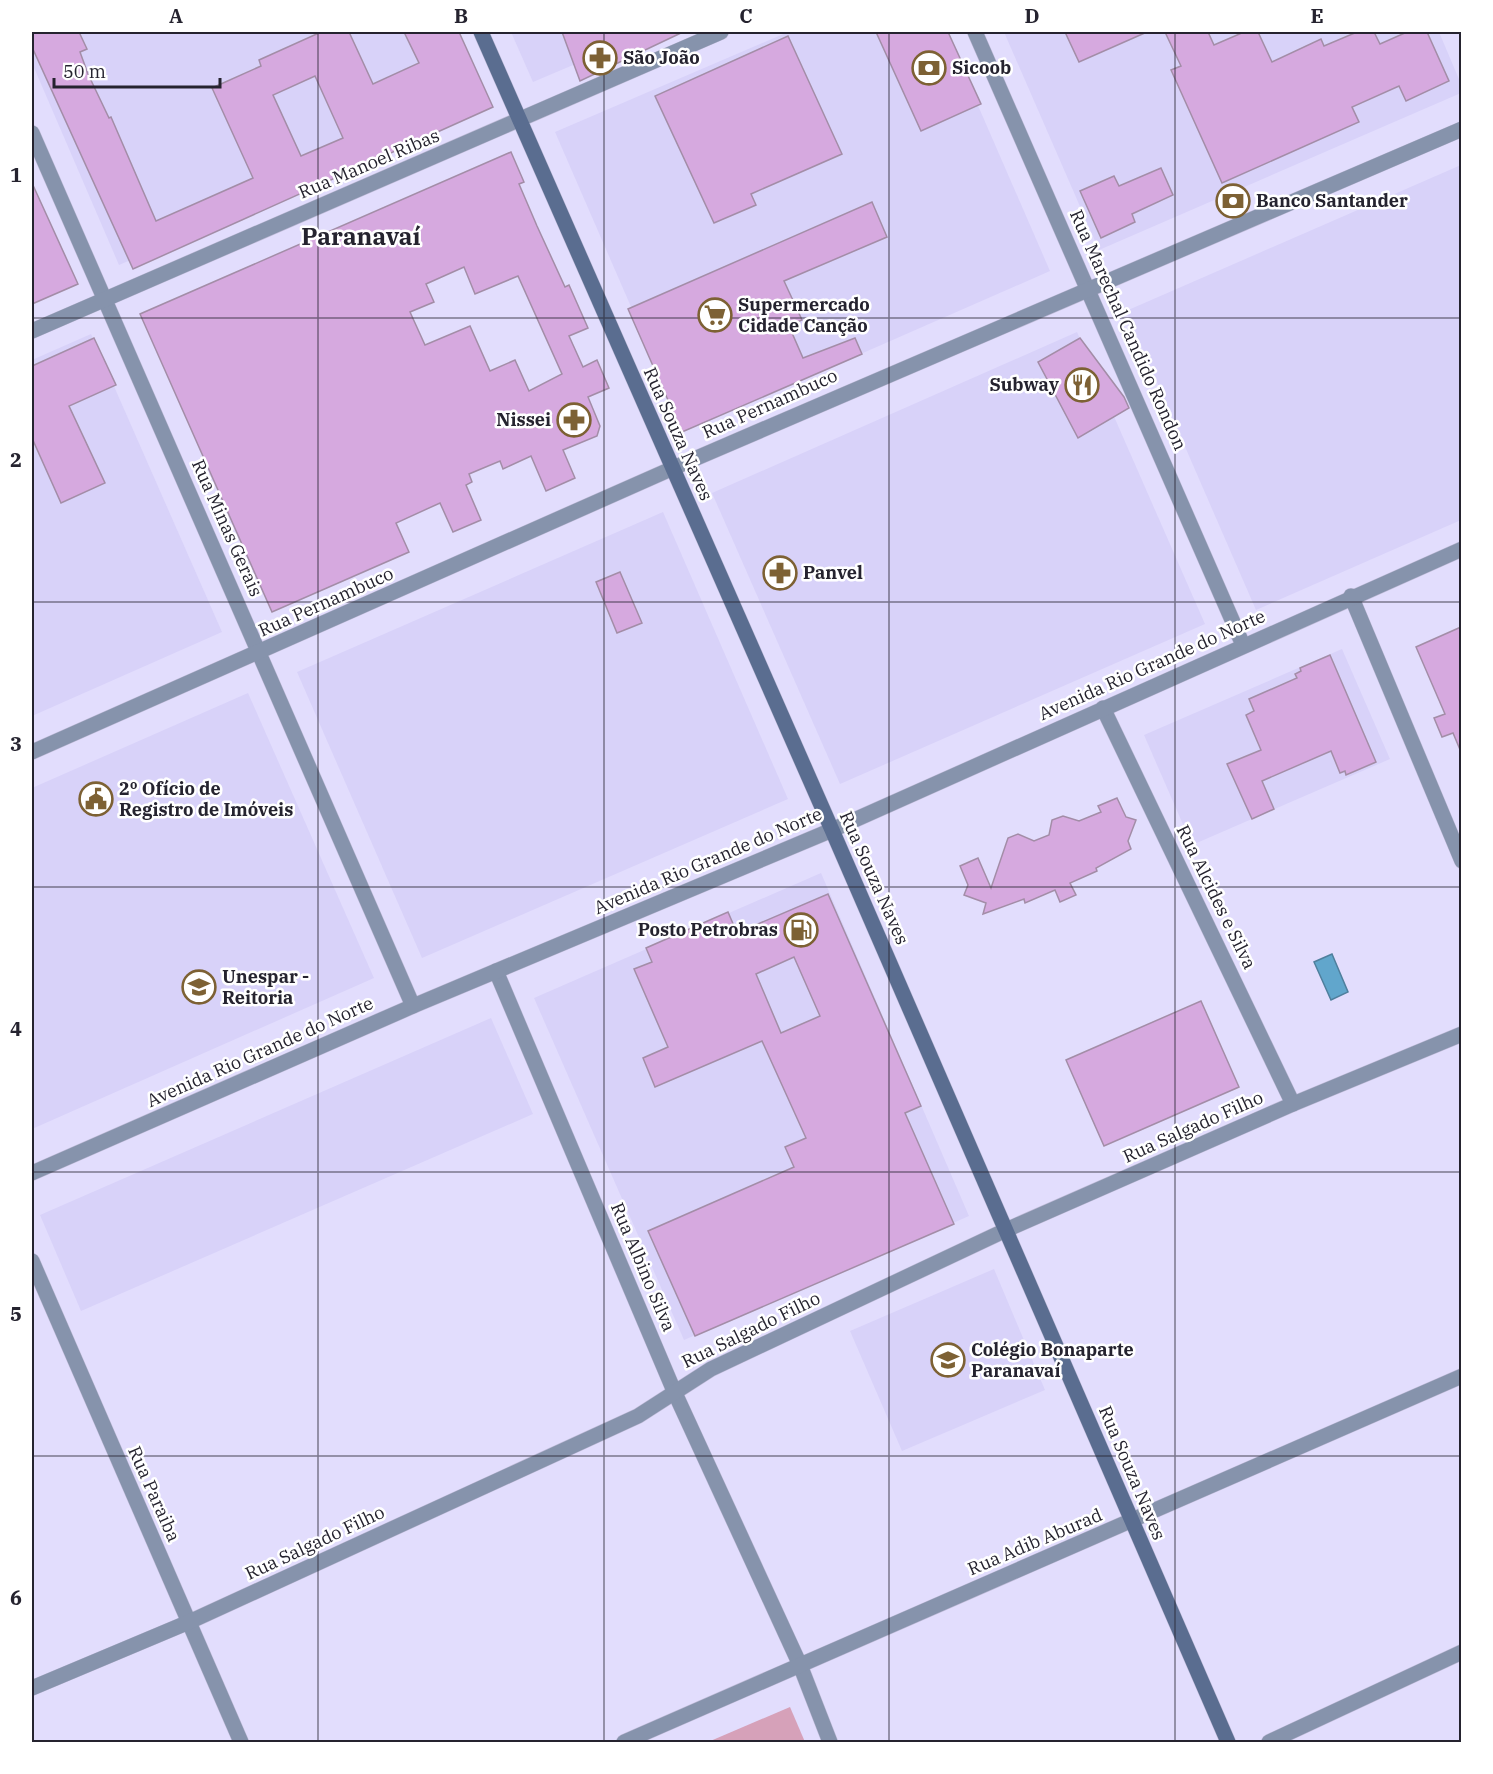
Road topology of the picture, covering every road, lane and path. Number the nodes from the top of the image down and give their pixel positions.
1 (481, 32) edge
2 (721, 32) edge
3 (975, 32) edge
4 (519, 119) junction
5 (1461, 129) edge
6 (32, 133) edge
7 (1089, 290) junction
8 (104, 300) junction
9 (32, 331) edge
10 (671, 469) junction
11 (1461, 549) edge
12 (1351, 596) junction
13 (1243, 645) junction
14 (260, 652) junction
15 (1103, 708) junction
16 (32, 752) edge
17 (832, 830) junction
18 (1461, 861) edge
19 (496, 971) junction
20 (413, 1006) junction
21 (1461, 1034) edge
22 (1293, 1104) junction
23 (32, 1173) edge
24 (1006, 1230) junction
25 (32, 1261) edge
26 (1461, 1376) edge
27 (674, 1391) junction
28 (1131, 1521) junction
29 (189, 1622) junction
30 (1461, 1652) edge
31 (800, 1665) junction
32 (32, 1688) edge
33 (241, 1743) edge
34 (624, 1743) edge
35 (830, 1743) edge
36 (1228, 1743) edge
37 (1269, 1743) edge

1 - 4 main road, Rua Souza Naves
2 - 4 street, Rua Manoel Ribas
3 - 7 street, Rua Marechal Candido Rondon
4 - 8 street, Rua Manoel Ribas
4 - 10 main road, Rua Souza Naves
5 - 7 street, Rua Pernambuco
6 - 8 street, Rua Minas Gerais
7 - 10 street, Rua Pernambuco
7 - 13 street, Rua Marechal Candido Rondon
8 - 9 street, Rua Manoel Ribas
8 - 14 street, Rua Minas Gerais
10 - 14 street, Rua Pernambuco
10 - 17 main road, Rua Souza Naves
11 - 12 street, Avenida Rio Grande do Norte
12 - 13 street, Avenida Rio Grande do Norte
12 - 18 street
13 - 15 street, Avenida Rio Grande do Norte
14 - 16 street, Rua Pernambuco
14 - 20 street, Rua Minas Gerais
15 - 17 street, Avenida Rio Grande do Norte
15 - 22 street, Rua Alcides e Silva
17 - 19 street, Avenida Rio Grande do Norte
17 - 24 main road, Rua Souza Naves
19 - 20 street, Avenida Rio Grande do Norte
19 - 27 street, Rua Albino Silva
20 - 23 street, Avenida Rio Grande do Norte
21 - 22 street, Rua Salgado Filho
22 - 24 street, Rua Salgado Filho
24 - 27 street, Rua Salgado Filho
24 - 28 main road, Rua Souza Naves
25 - 29 street, Rua Paraiba
26 - 28 street, Rua Adib Aburad
27 - 29 street, Rua Salgado Filho
27 - 31 street, Rua Albino Silva
28 - 31 street, Rua Adib Aburad
28 - 36 main road, Rua Souza Naves
29 - 32 street, Rua Salgado Filho
29 - 33 street, Rua Paraiba
30 - 37 street
31 - 34 street, Rua Adib Aburad
31 - 35 street, Rua Albino Silva

